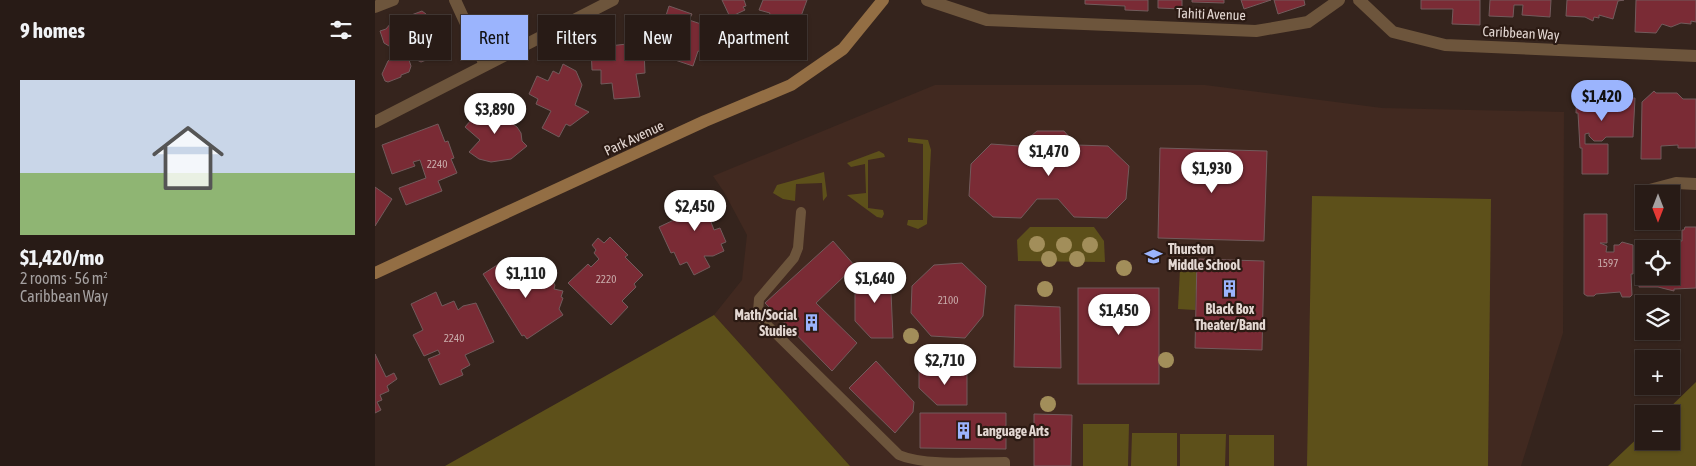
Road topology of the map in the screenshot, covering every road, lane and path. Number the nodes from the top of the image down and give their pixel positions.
1 (393, 0) edge
2 (455, 0) edge
3 (613, 0) edge
4 (883, 0) edge
5 (927, 0) edge
6 (1339, 0) edge
7 (1359, 0) edge
8 (375, 7) edge
9 (1696, 56) edge
10 (485, 64) junction
11 (375, 122) edge
12 (1696, 184) edge
13 (1668, 185) edge
14 (801, 212) dead end
15 (375, 273) edge
16 (1005, 466) edge

1 - 8 street
2 - 10 street
3 - 10 street
4 - 15 main road, Park Avenue
5 - 6 street, Tahiti Avenue
7 - 9 street, Caribbean Way
10 - 11 street
12 - 13 street
14 - 16 lane

